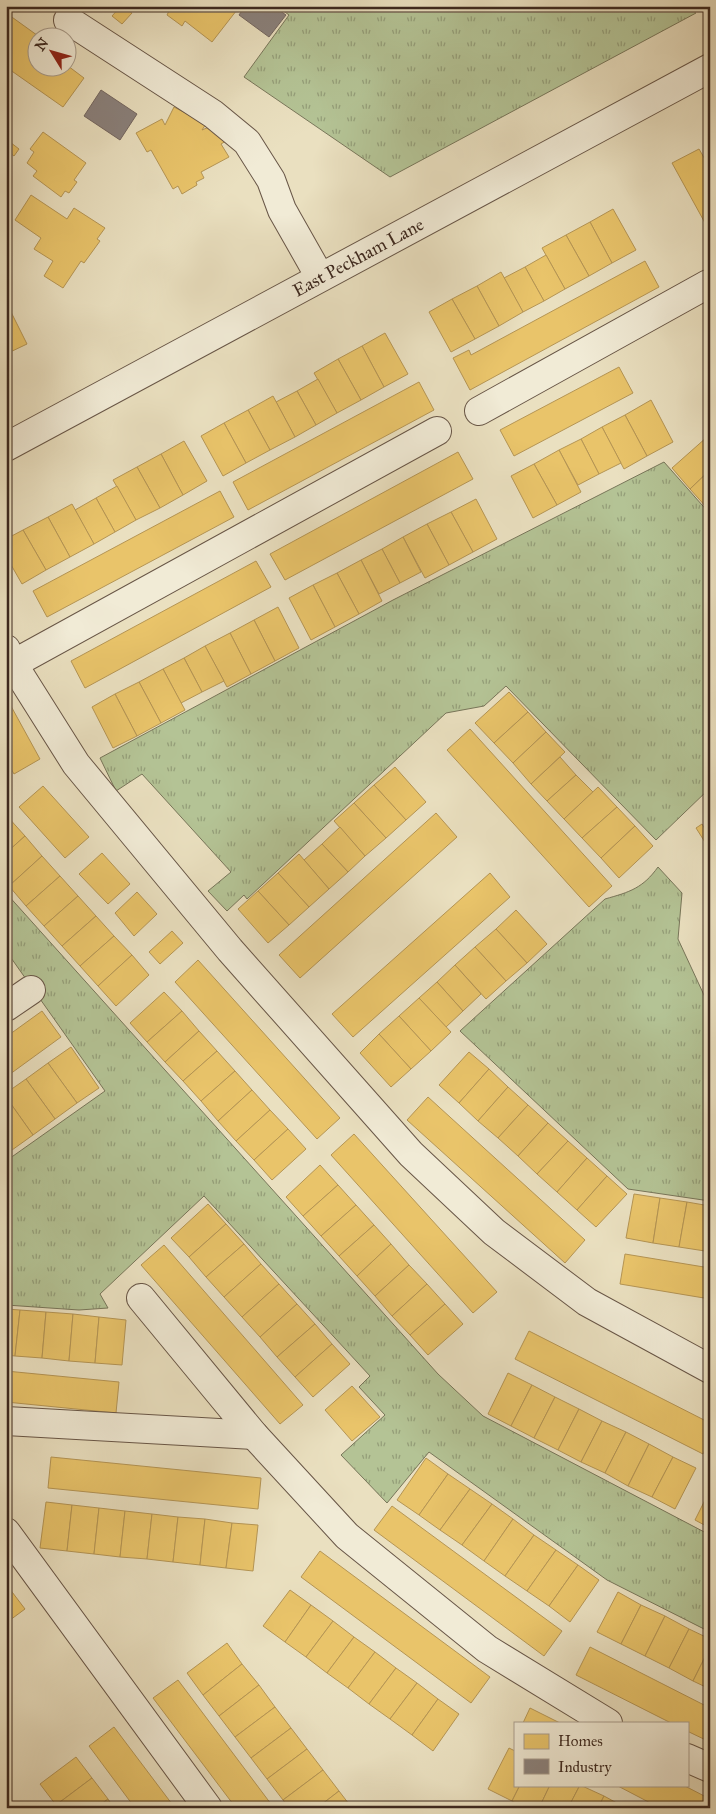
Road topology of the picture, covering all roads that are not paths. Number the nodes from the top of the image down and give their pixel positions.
1 (68, 20) dead end
2 (710, 68) edge
3 (320, 278) junction
4 (708, 284) dead end
5 (479, 411) dead end
6 (437, 431) dead end
7 (6, 447) edge
8 (10, 657) edge
9 (31, 990) dead end
10 (6, 1007) edge
11 (141, 1298) dead end
12 (710, 1369) edge
13 (6, 1422) edge
14 (254, 1435) junction
15 (6, 1532) edge
16 (606, 1722) edge
17 (688, 1758) edge
18 (710, 1768) edge
19 (208, 1808) edge

1 - 3 street
2 - 3 street, East Peckham Lane
3 - 7 street, East Peckham Lane
4 - 5 street
6 - 8 street
8 - 12 street
9 - 10 street
11 - 14 street
13 - 14 street
14 - 16 street
15 - 19 street
17 - 18 street

